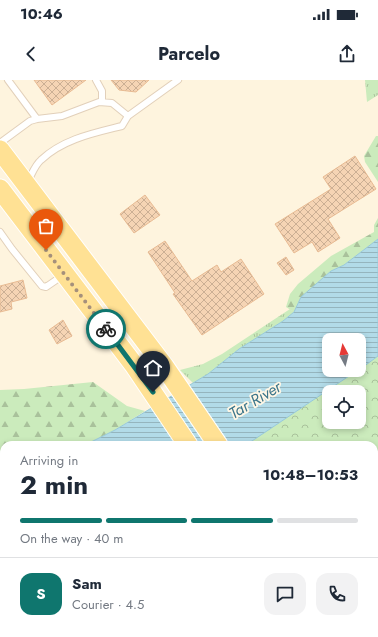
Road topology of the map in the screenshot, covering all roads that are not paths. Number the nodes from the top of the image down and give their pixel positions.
1 (8, 80) edge
2 (96, 80) edge
3 (178, 80) edge
4 (102, 102) junction
5 (128, 116) junction
6 (37, 119) junction
7 (0, 143) edge
8 (0, 150) edge
9 (26, 184) junction
10 (0, 189) edge
11 (0, 232) edge
12 (65, 274) junction
13 (185, 441) edge
14 (215, 441) edge

1 - 6 lane
2 - 4 lane
3 - 5 lane
4 - 5 lane
4 - 6 lane
5 - 9 lane
6 - 7 lane
8 - 9 main road
9 - 14 main road
10 - 12 main road
11 - 12 lane
12 - 13 main road

